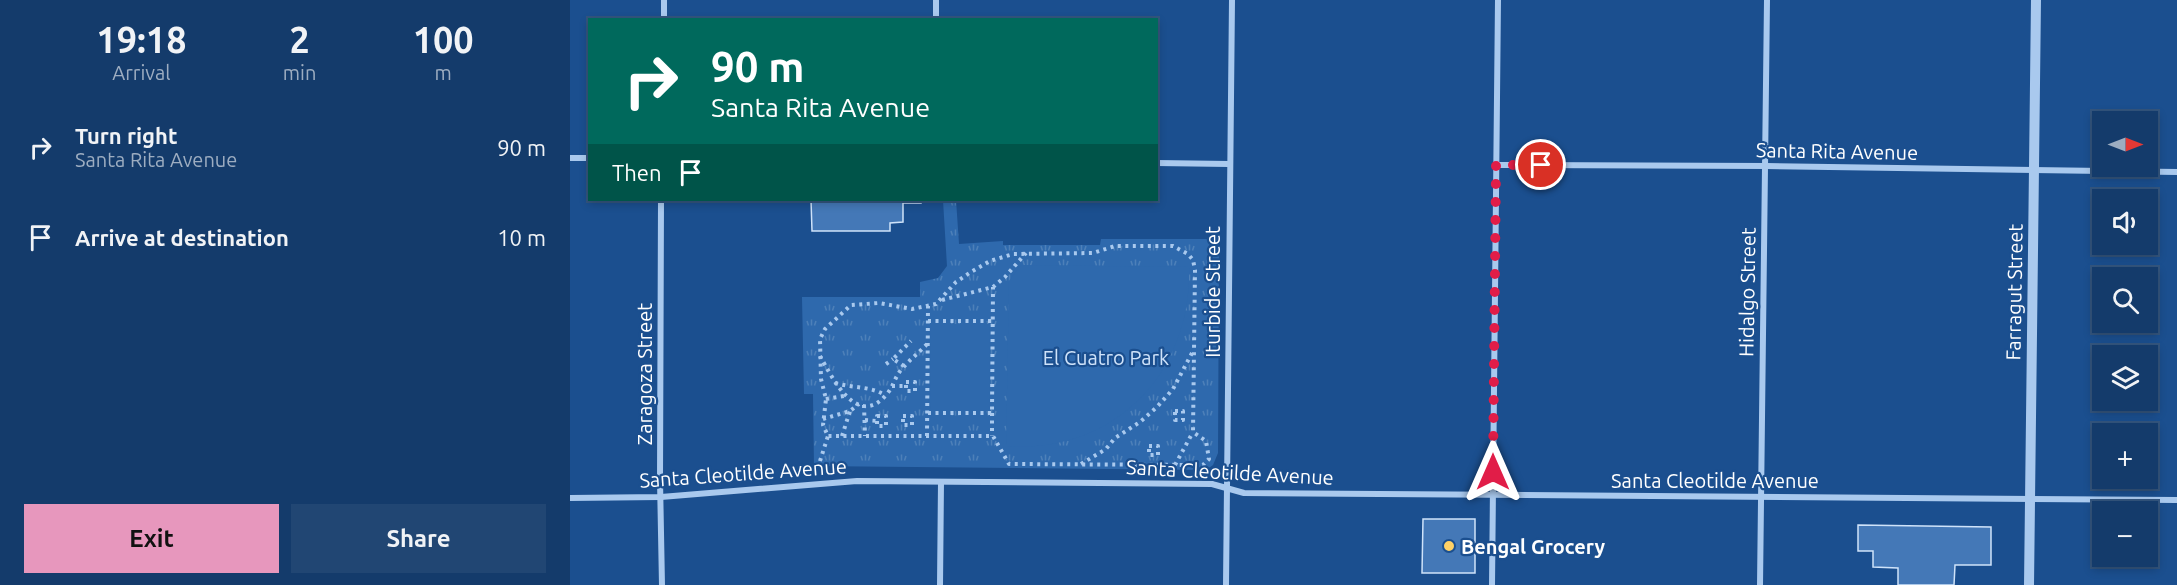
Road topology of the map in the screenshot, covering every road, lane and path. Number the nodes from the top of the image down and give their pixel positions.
1 (664, 0) edge
2 (936, 0) edge
3 (1232, 0) edge
4 (1497, 0) edge
5 (1767, 0) edge
6 (2036, 0) edge
7 (663, 18) edge
8 (936, 18) edge
9 (570, 158) edge
10 (588, 158) edge
11 (1158, 163) edge
12 (1229, 164) junction
13 (1496, 165) junction
14 (1766, 166) junction
15 (2034, 170) junction
16 (2177, 172) edge
17 (662, 201) edge
18 (1026, 253) junction
19 (993, 287) junction
20 (941, 301) junction
21 (928, 306) junction
22 (928, 321) junction
23 (992, 321) junction
24 (911, 341) dead end
25 (928, 343) junction
26 (1194, 349) junction
27 (820, 355) junction
28 (893, 359) junction
29 (886, 364) dead end
30 (904, 366) junction
31 (835, 383) junction
32 (891, 387) junction
33 (906, 387) dead end
34 (885, 395) junction
35 (845, 396) junction
36 (826, 399) junction
37 (861, 405) junction
38 (850, 411) junction
39 (928, 413) junction
40 (992, 413) junction
41 (1184, 416) dead end
42 (1194, 416) junction
43 (823, 419) junction
44 (865, 420) junction
45 (877, 421) dead end
46 (907, 425) dead end
47 (1193, 432) junction
48 (828, 436) junction
49 (842, 436) junction
50 (865, 436) junction
51 (907, 436) junction
52 (927, 436) junction
53 (992, 436) junction
54 (1153, 455) dead end
55 (820, 461) dead end
56 (1081, 464) junction
57 (1153, 465) junction
58 (1175, 465) junction
59 (941, 482) junction
60 (1227, 489) junction
61 (1492, 495) junction
62 (1761, 496) junction
63 (661, 497) junction
64 (570, 498) edge
65 (2030, 498) junction
66 (2177, 500) edge
67 (662, 585) edge
68 (940, 585) edge
69 (1226, 585) edge
70 (1492, 585) edge
71 (1760, 585) edge
72 (2029, 585) edge

1 - 7 street
2 - 8 street
3 - 12 street, Iturbide Street
4 - 13 street
5 - 14 street, Hidalgo Street
6 - 15 street, Farragut Street
9 - 10 street
11 - 12 street
12 - 60 street, Iturbide Street
13 - 14 street, Santa Rita Avenue
13 - 61 street
14 - 15 street, Santa Rita Avenue
14 - 62 street, Hidalgo Street
15 - 16 street, Santa Rita Avenue
15 - 65 street, Farragut Street
17 - 63 street, Zaragoza Street
18 - 19 path
18 - 20 path
18 - 26 path
19 - 20 path
19 - 23 path
20 - 21 path
21 - 22 path
21 - 27 path
22 - 23 path
22 - 25 path
23 - 40 path
24 - 28 path
25 - 30 path
25 - 39 path
26 - 42 path
26 - 56 path
27 - 31 path
27 - 36 path
28 - 29 path
28 - 30 path
30 - 32 path
31 - 34 path
31 - 35 path
32 - 33 path
32 - 34 path
34 - 37 path
35 - 36 path
35 - 37 path
36 - 43 path
37 - 38 path
37 - 44 path
38 - 43 path
38 - 49 path
39 - 40 path
39 - 52 path
40 - 53 path
41 - 42 path
42 - 47 path
43 - 48 path
44 - 45 path
44 - 50 path
46 - 51 path
47 - 58 path
47 - 58 path
48 - 49 path
48 - 55 path
49 - 50 path
50 - 51 path
51 - 52 path
52 - 53 path
53 - 56 path
54 - 57 path
56 - 57 path
57 - 58 path
59 - 60 street, Santa Cleotilde Avenue
59 - 63 street, Santa Cleotilde Avenue
59 - 68 street
60 - 61 street, Santa Cleotilde Avenue
60 - 69 street, Iturbide Street
61 - 62 street, Santa Cleotilde Avenue
61 - 70 street
62 - 65 street, Santa Cleotilde Avenue
62 - 71 street, Hidalgo Street
63 - 64 street, Santa Cleotilde Avenue
63 - 67 street, Zaragoza Street
65 - 66 street, Santa Cleotilde Avenue
65 - 72 street, Farragut Street

